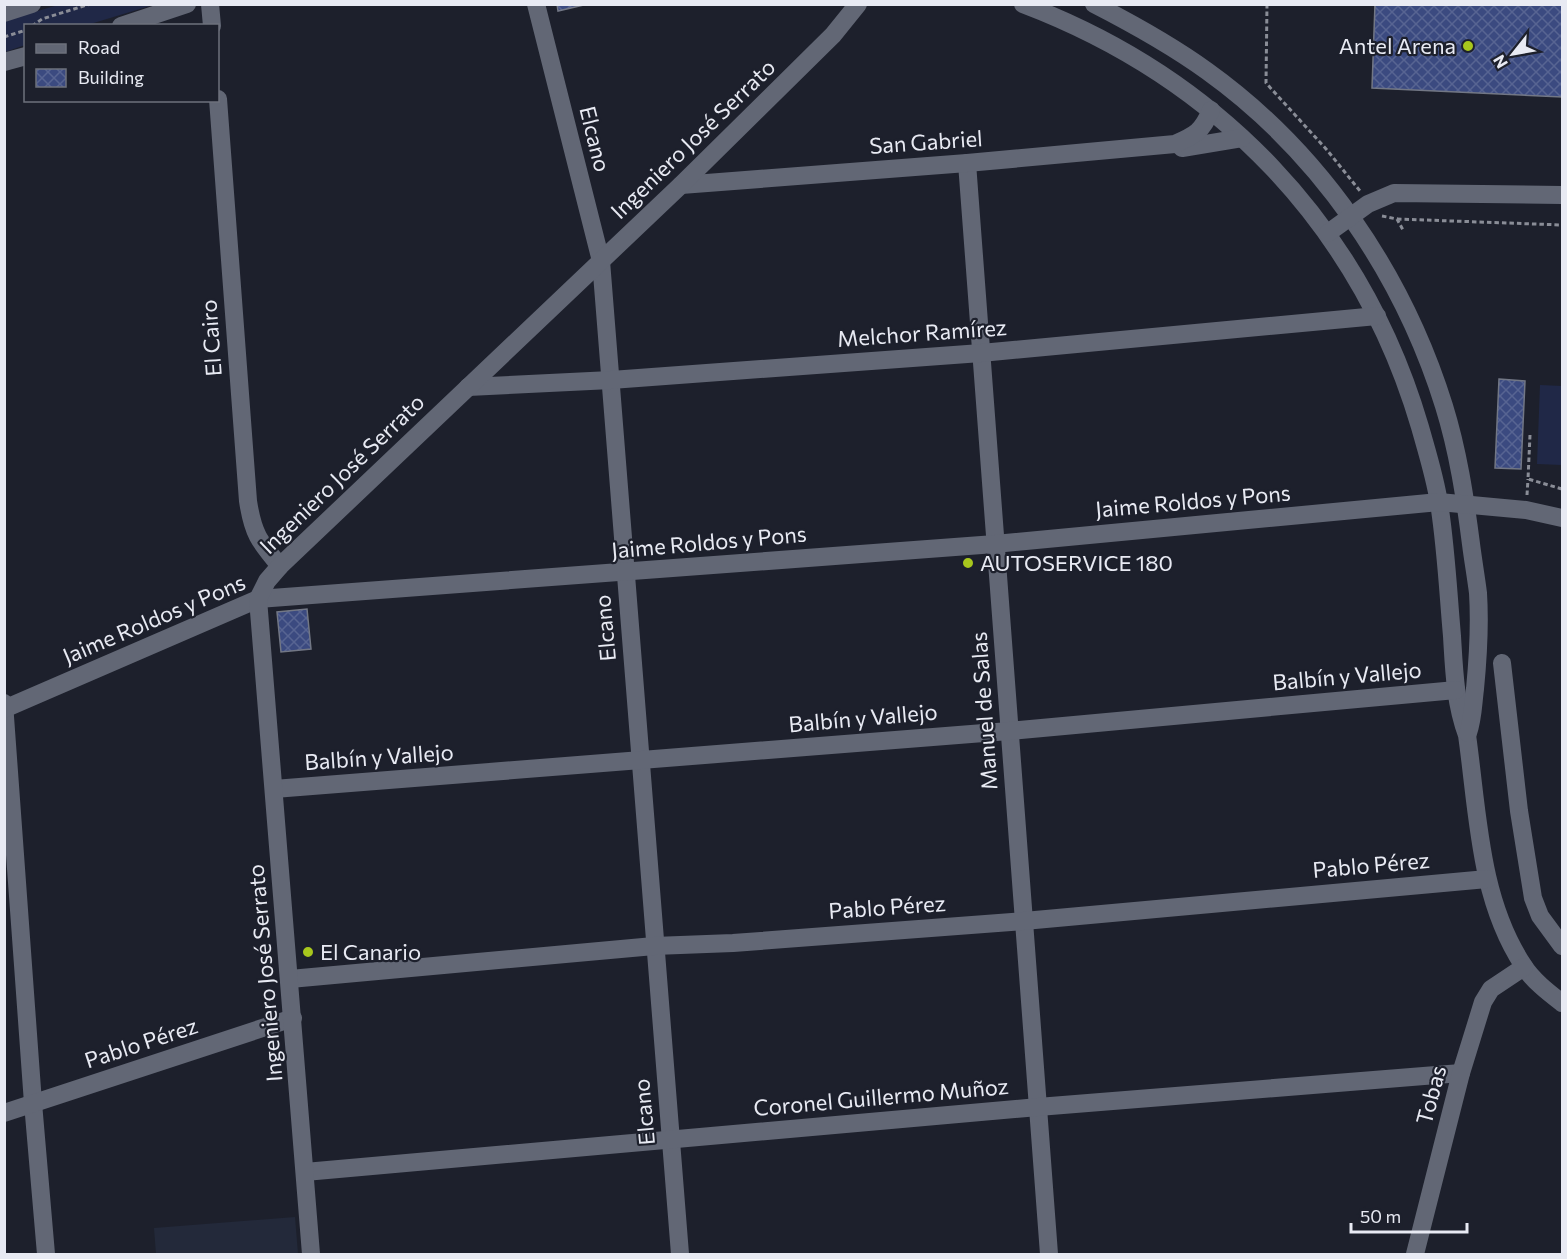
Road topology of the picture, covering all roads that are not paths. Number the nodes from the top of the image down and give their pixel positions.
1 (32, 4) edge
2 (187, 4) edge
3 (210, 4) edge
4 (536, 4) edge
5 (858, 4) edge
6 (1023, 4) edge
7 (1094, 4) edge
8 (4, 13) edge
9 (127, 24) edge
10 (212, 24) edge
11 (24, 57) edge
12 (4, 63) edge
13 (1208, 71) junction
14 (1189, 93) junction
15 (218, 102) edge
16 (1211, 110) junction
17 (1242, 138) junction
18 (1175, 144) junction
19 (967, 163) junction
20 (681, 185) junction
21 (1563, 195) edge
22 (1350, 215) junction
23 (1328, 233) junction
24 (601, 261) junction
25 (1377, 316) junction
26 (981, 353) junction
27 (611, 380) junction
28 (468, 387) junction
29 (1439, 502) junction
30 (1466, 504) junction
31 (1563, 518) edge
32 (995, 544) junction
33 (280, 566) junction
34 (625, 573) junction
35 (258, 600) junction
36 (1502, 663) dead end
37 (1456, 690) junction
38 (4, 703) edge
39 (5, 709) edge
40 (1009, 731) junction
41 (1467, 735) junction
42 (640, 760) junction
43 (274, 789) junction
44 (1487, 879) junction
45 (1024, 921) junction
46 (654, 946) junction
47 (1563, 946) edge
48 (1524, 967) junction
49 (290, 979) junction
50 (1563, 1003) edge
51 (293, 1018) junction
52 (1461, 1073) junction
53 (33, 1103) junction
54 (1038, 1107) junction
55 (4, 1113) edge
56 (670, 1140) junction
57 (305, 1172) junction
58 (46, 1254) edge
59 (311, 1254) edge
60 (680, 1254) edge
61 (1049, 1254) edge
62 (1414, 1254) edge

1 - 8 street
2 - 9 street
3 - 10 street
4 - 24 street, Elcano
5 - 20 street, Ingeniero José Serrato
6 - 14 street
7 - 13 street
11 - 12 street
13 - 14 street
13 - 22 street
14 - 16 street
15 - 33 street, El Cairo
16 - 17 street
16 - 18 street, San Gabriel
17 - 18 street, San Gabriel
17 - 23 street
18 - 19 street, San Gabriel
19 - 20 street, San Gabriel
19 - 26 street, Manuel de Salas
20 - 24 street, Ingeniero José Serrato
21 - 22 street
22 - 23 street
22 - 30 street
23 - 25 street
24 - 27 street, Elcano
24 - 28 street, Ingeniero José Serrato
25 - 26 street, Melchor Ramírez
25 - 29 street
26 - 27 street, Melchor Ramírez
26 - 32 street, Manuel de Salas
27 - 28 street, Melchor Ramírez
27 - 34 street, Elcano
28 - 33 street, Ingeniero José Serrato
29 - 30 street, Jaime Roldos y Pons
29 - 32 street, Jaime Roldos y Pons
29 - 37 street
30 - 31 street, Jaime Roldos y Pons
30 - 41 street
32 - 34 street, Jaime Roldos y Pons
32 - 40 street, Manuel de Salas
33 - 35 street, Ingeniero José Serrato
34 - 35 street, Jaime Roldos y Pons
34 - 42 street, Elcano
35 - 39 street, Jaime Roldos y Pons
35 - 43 street, Ingeniero José Serrato
36 - 47 street
37 - 40 street, Balbín y Vallejo
37 - 41 street
38 - 39 street
39 - 53 street
40 - 42 street, Balbín y Vallejo
40 - 45 street, Manuel de Salas
41 - 44 street
42 - 43 street, Balbín y Vallejo
42 - 46 street, Elcano
43 - 49 street, Ingeniero José Serrato
44 - 45 street, Pablo Pérez
44 - 48 street
45 - 46 street, Pablo Pérez
45 - 54 street, Manuel de Salas
46 - 49 street, Pablo Pérez
46 - 56 street, Elcano
48 - 50 street
48 - 52 street, Tobas
49 - 51 street, Ingeniero José Serrato
51 - 53 street, Pablo Pérez
51 - 57 street, Ingeniero José Serrato
52 - 54 street, Coronel Guillermo Muñoz
52 - 62 street, Tobas
53 - 55 street, Pablo Pérez
53 - 58 street
54 - 56 street, Coronel Guillermo Muñoz
54 - 61 street, Manuel de Salas
56 - 57 street, Coronel Guillermo Muñoz
56 - 60 street, Elcano
57 - 59 street, Ingeniero José Serrato

